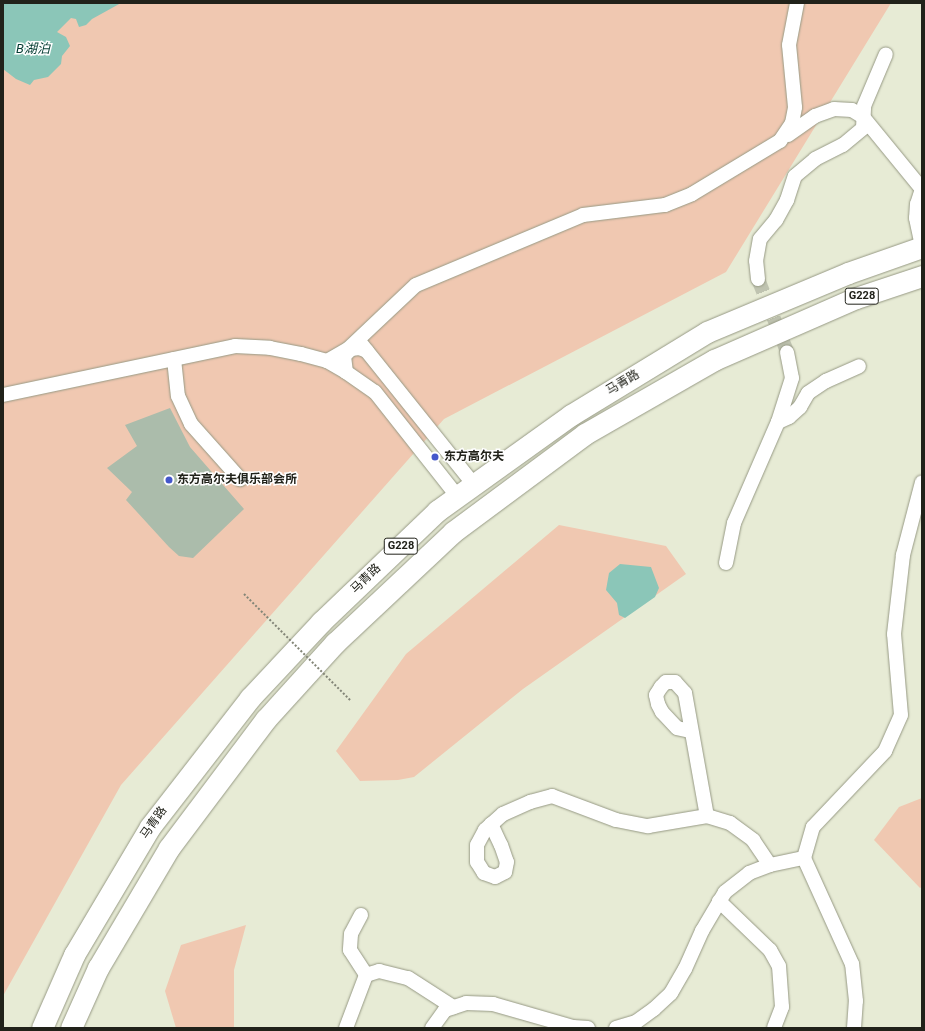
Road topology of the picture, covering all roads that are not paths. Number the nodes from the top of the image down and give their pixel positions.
1 (797, 3) edge
2 (886, 54) dead end
3 (863, 117) junction
4 (780, 141) junction
5 (922, 189) edge
6 (922, 247) edge
7 (922, 276) edge
8 (758, 278) tunnel mouth
9 (362, 346) junction
10 (787, 352) tunnel mouth
11 (174, 359) junction
12 (327, 361) junction
13 (859, 366) dead end
14 (346, 372) junction
15 (3, 395) edge
16 (778, 422) junction
17 (240, 479) dead end
18 (922, 482) edge
19 (474, 485) junction
20 (457, 496) junction
21 (919, 502) edge
22 (726, 563) dead end
23 (690, 731) dead end
24 (707, 816) junction
25 (492, 824) dead end
26 (804, 858) junction
27 (770, 865) junction
28 (719, 901) junction
29 (361, 916) dead end
30 (366, 975) junction
31 (453, 1007) junction
32 (542, 1023) edge
33 (42, 1028) edge
34 (71, 1028) edge
35 (346, 1028) edge
36 (432, 1028) edge
37 (588, 1028) edge
38 (616, 1028) edge
39 (774, 1028) edge
40 (854, 1028) edge

1 - 4 street
2 - 3 street
3 - 4 street
3 - 5 street
3 - 8 street
4 - 9 street
5 - 6 street
6 - 19 highway, 马青路 / G228
7 - 34 highway, 马青路 / G228
9 - 12 street
9 - 14 street
9 - 19 street
10 - 16 street
11 - 12 street
11 - 15 street
11 - 17 street
12 - 14 street
13 - 16 street
14 - 20 street
16 - 22 street
18 - 21 street
19 - 20 highway, 马青路 / G228
20 - 33 highway, 马青路 / G228
21 - 26 street
23 - 24 street
24 - 25 street
24 - 27 street
26 - 27 street
26 - 40 street
27 - 28 street
28 - 38 street
28 - 39 street
29 - 30 street
30 - 31 street
30 - 35 street
31 - 32 street
31 - 36 street
32 - 37 street

